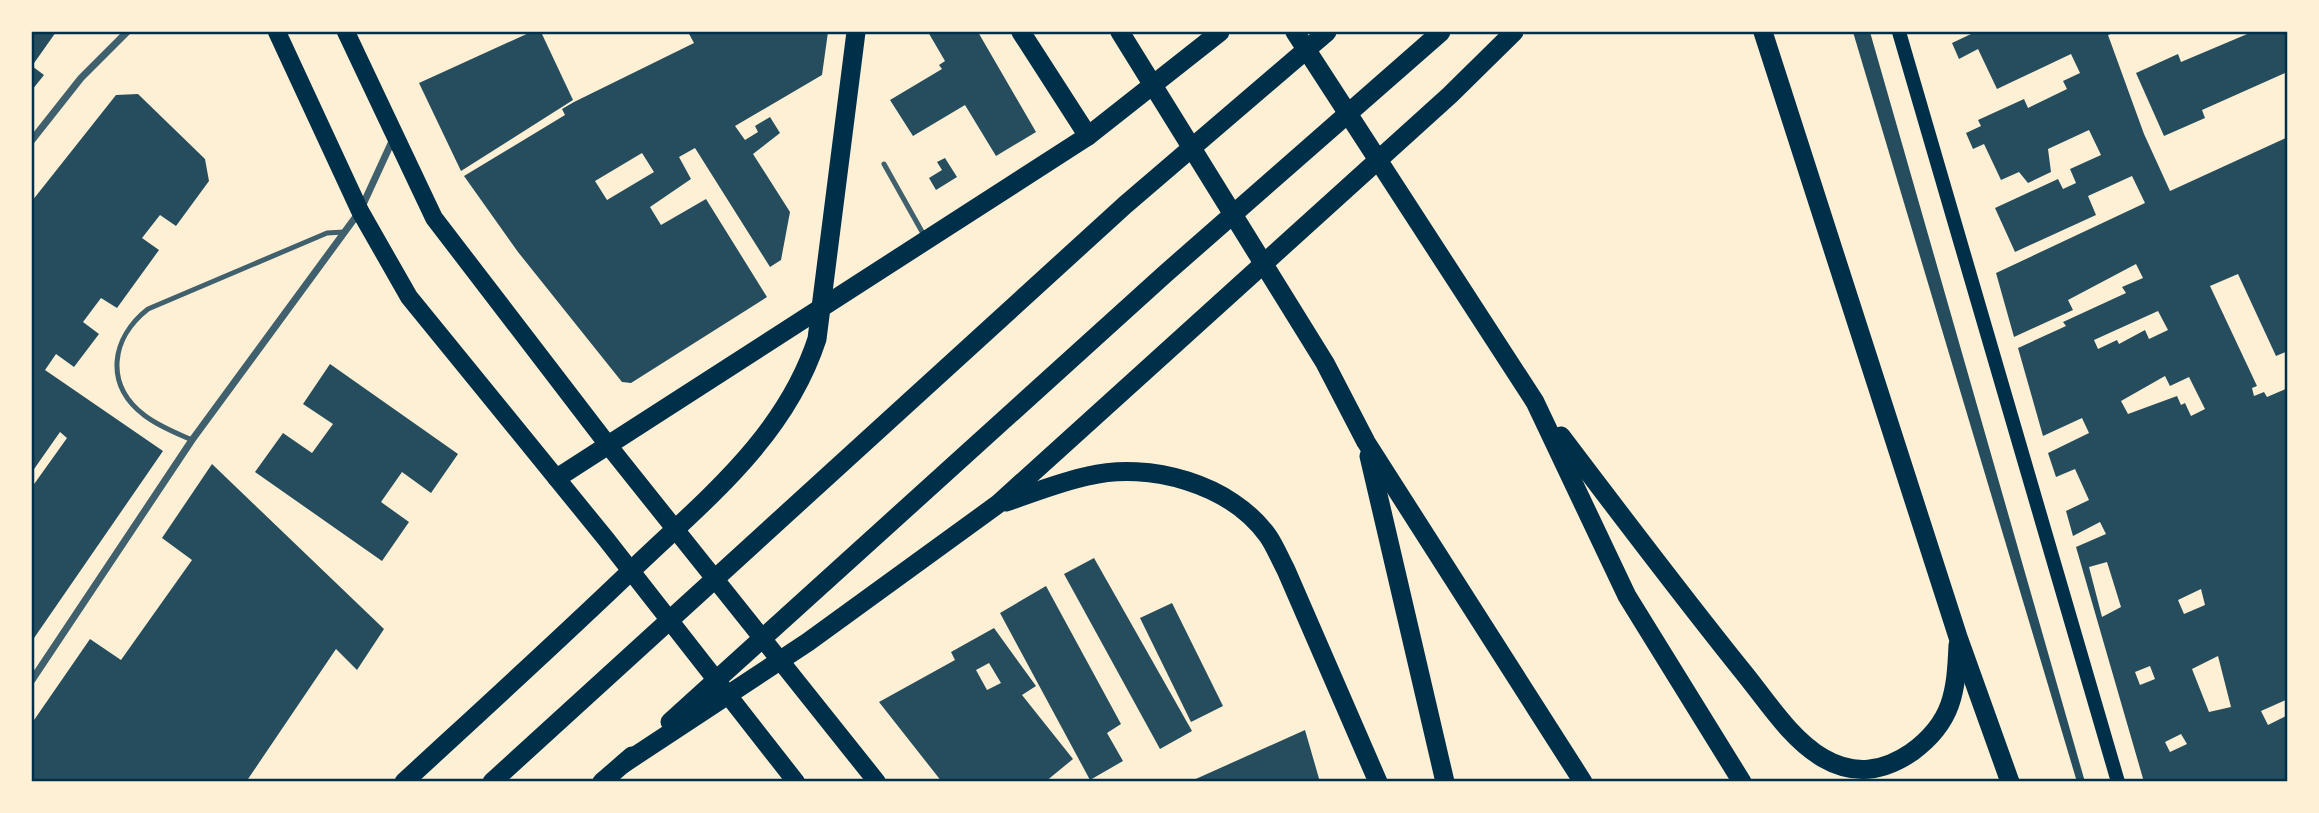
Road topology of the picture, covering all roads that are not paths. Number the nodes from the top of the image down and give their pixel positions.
1 (127, 32) edge
2 (277, 32) edge
3 (346, 32) edge
4 (856, 32) edge
5 (1021, 32) edge
6 (1120, 32) edge
7 (1220, 32) edge
8 (1294, 32) edge
9 (1327, 32) edge
10 (1441, 32) edge
11 (1514, 32) edge
12 (1763, 32) edge
13 (1899, 32) edge
14 (1092, 132) junction
15 (395, 135) junction
16 (32, 140) edge
17 (884, 164) dead end
18 (360, 211) junction
19 (344, 232) junction
20 (926, 239) junction
21 (1535, 402) junction
22 (192, 440) junction
23 (1366, 442) junction
24 (608, 446) junction
25 (557, 478) junction
26 (998, 504) junction
27 (1958, 637) junction
28 (32, 680) edge
29 (623, 764) junction
30 (404, 782) edge
31 (492, 782) edge
32 (602, 782) edge
33 (796, 782) edge
34 (877, 782) edge
35 (1378, 782) edge
36 (1445, 782) edge
37 (1583, 782) edge
38 (1742, 782) edge
39 (2010, 782) edge
40 (2118, 782) edge

1 - 16 street
2 - 18 main road
3 - 15 main road
4 - 30 highway
5 - 14 highway
6 - 23 highway
7 - 14 highway
8 - 21 highway
9 - 31 highway
10 - 29 highway
11 - 26 highway
12 - 27 highway
13 - 40 main road
14 - 20 highway
15 - 18 street
15 - 24 main road
17 - 20 lane
18 - 19 street
18 - 25 main road
19 - 22 street
19 - 22 lane
20 - 24 highway
21 - 27 highway
21 - 38 highway
22 - 28 street
23 - 36 highway
23 - 37 highway
24 - 25 highway
24 - 34 main road
25 - 33 main road
26 - 29 highway
26 - 35 highway
27 - 39 highway
29 - 32 highway

